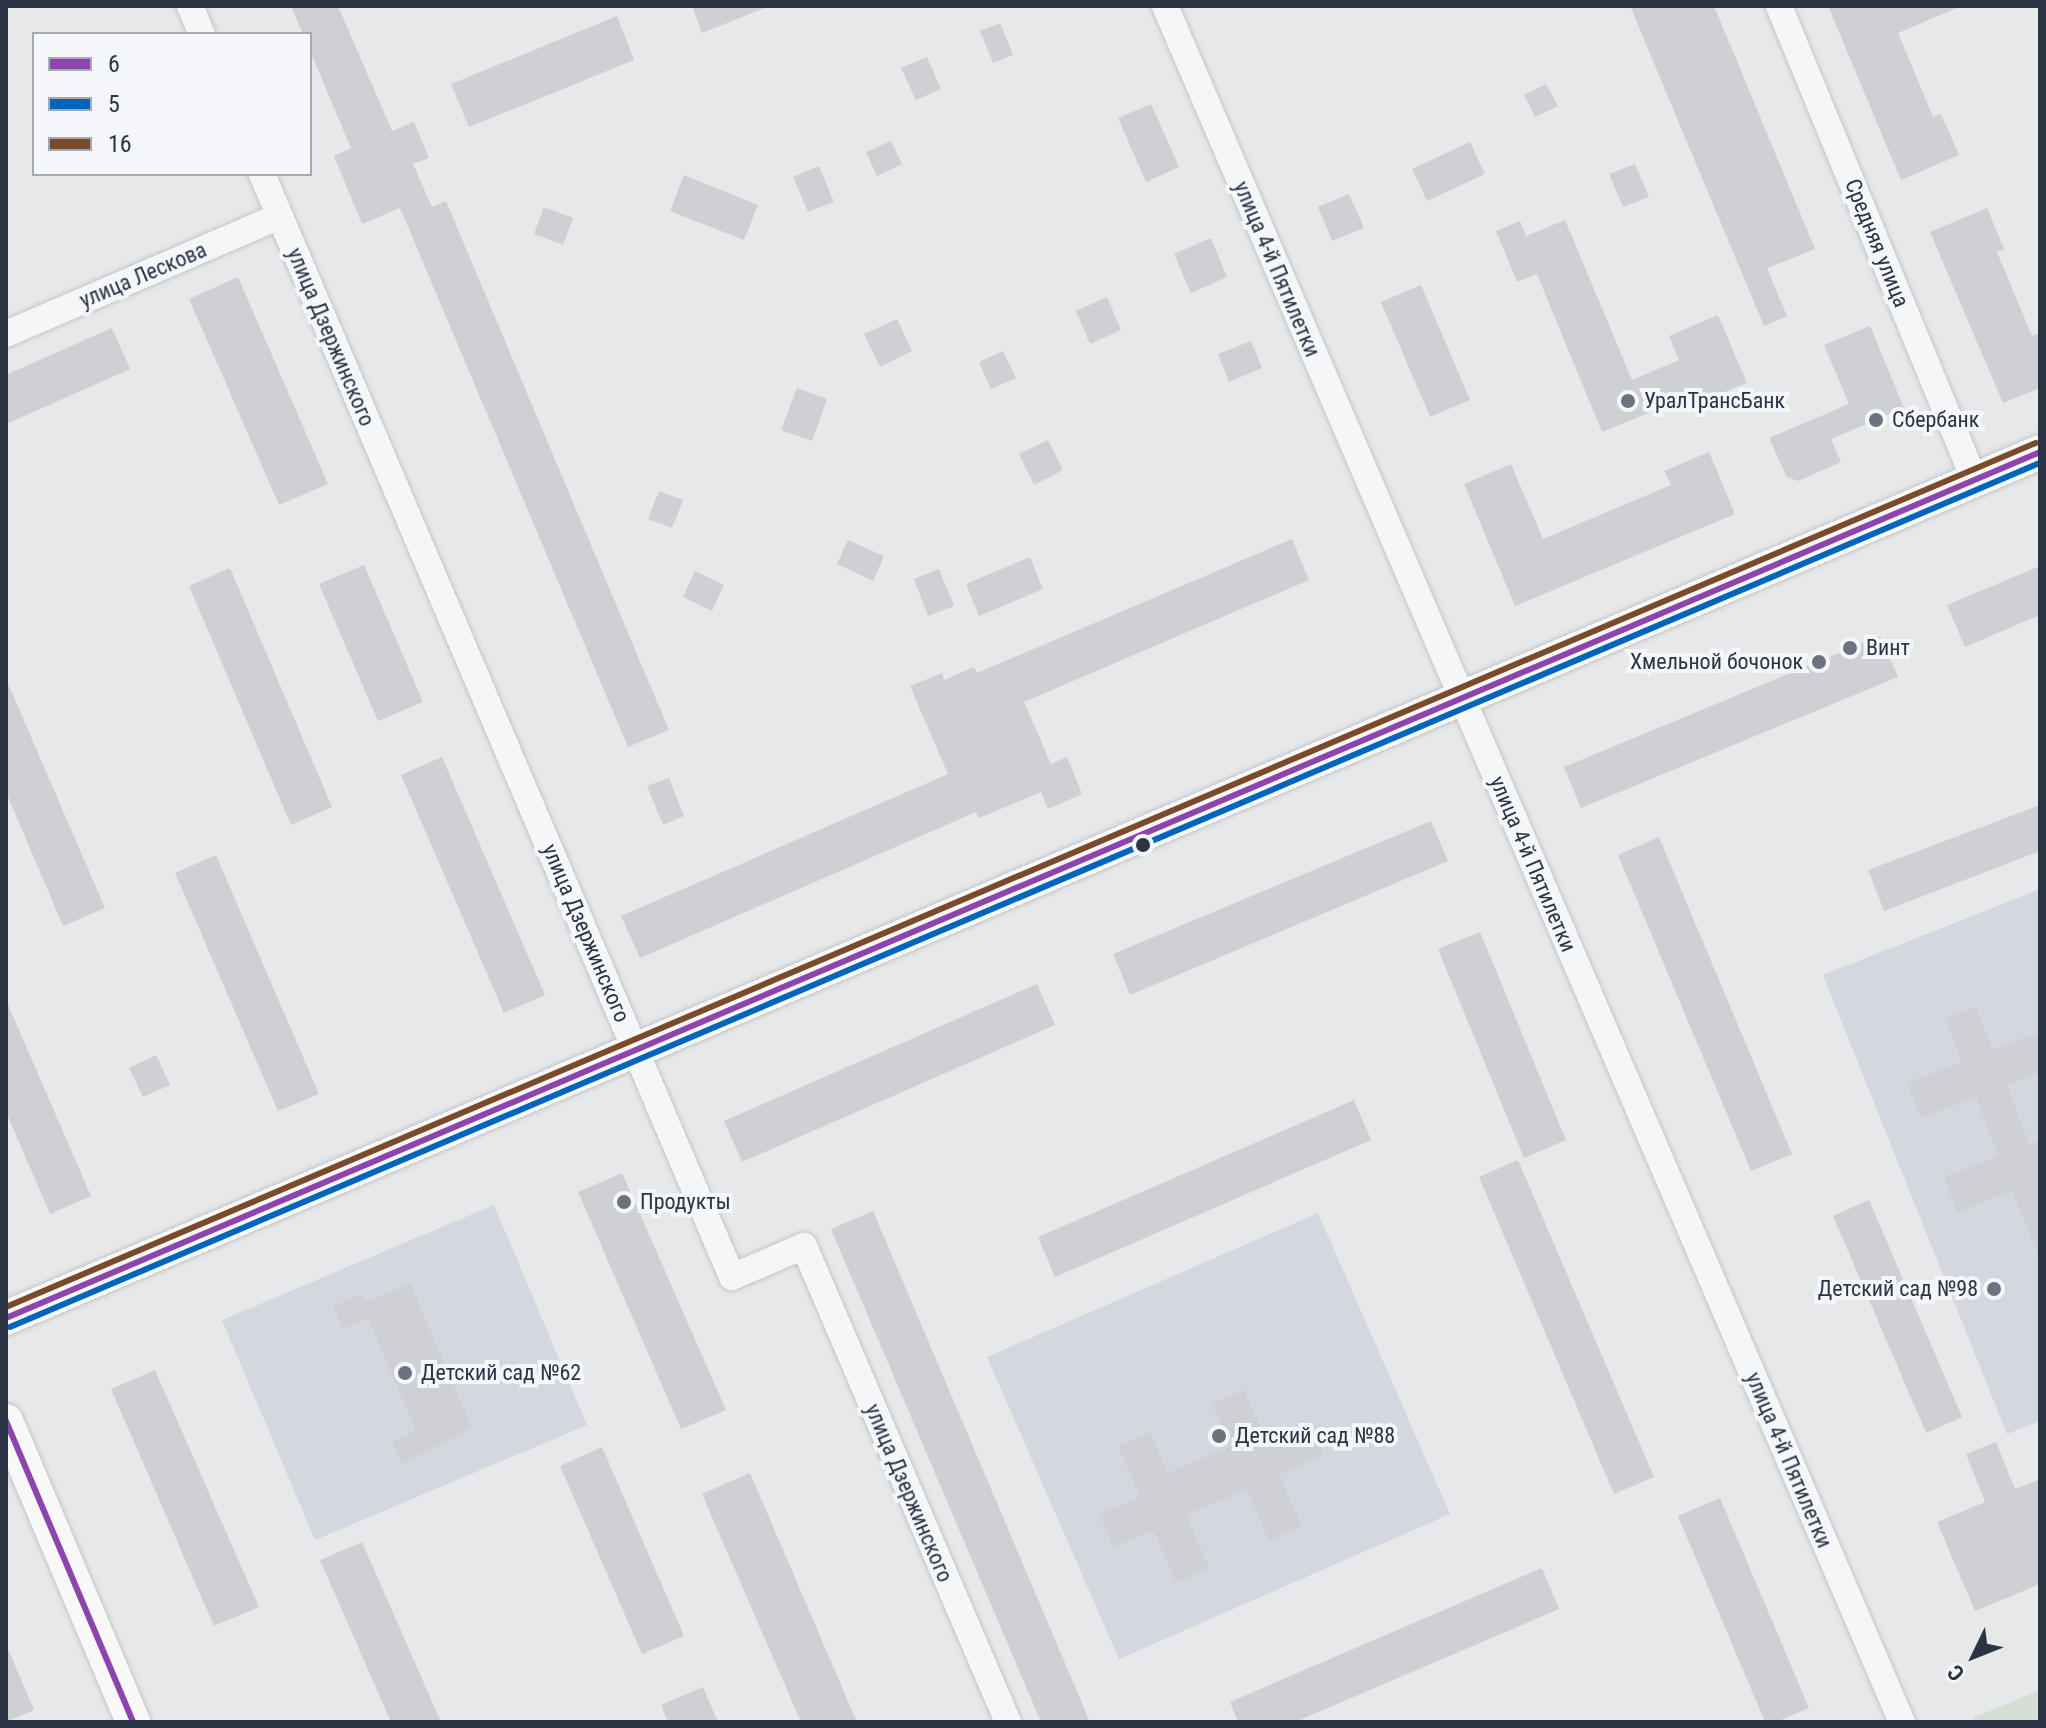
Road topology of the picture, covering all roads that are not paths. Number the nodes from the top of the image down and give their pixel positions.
1 (190, 6) edge
2 (1165, 6) edge
3 (1779, 6) edge
4 (201, 32) edge
5 (263, 176) edge
6 (280, 216) junction
7 (6, 334) edge
8 (2040, 452) edge
9 (1974, 479) junction
10 (1461, 696) junction
11 (636, 1050) junction
12 (6, 1318) edge
13 (6, 1421) edge
14 (133, 1722) edge
15 (1008, 1722) edge
16 (1902, 1722) edge

1 - 4 street
2 - 10 street, улица 4-й Пятилетки
3 - 9 street, Средняя улица
5 - 6 street, улица Дзержинского
6 - 7 street, улица Лескова
6 - 11 street, улица Дзержинского
8 - 9 main road
9 - 10 main road
10 - 11 main road
10 - 16 street, улица 4-й Пятилетки
11 - 12 main road
11 - 15 street, улица Дзержинского
13 - 14 main road

